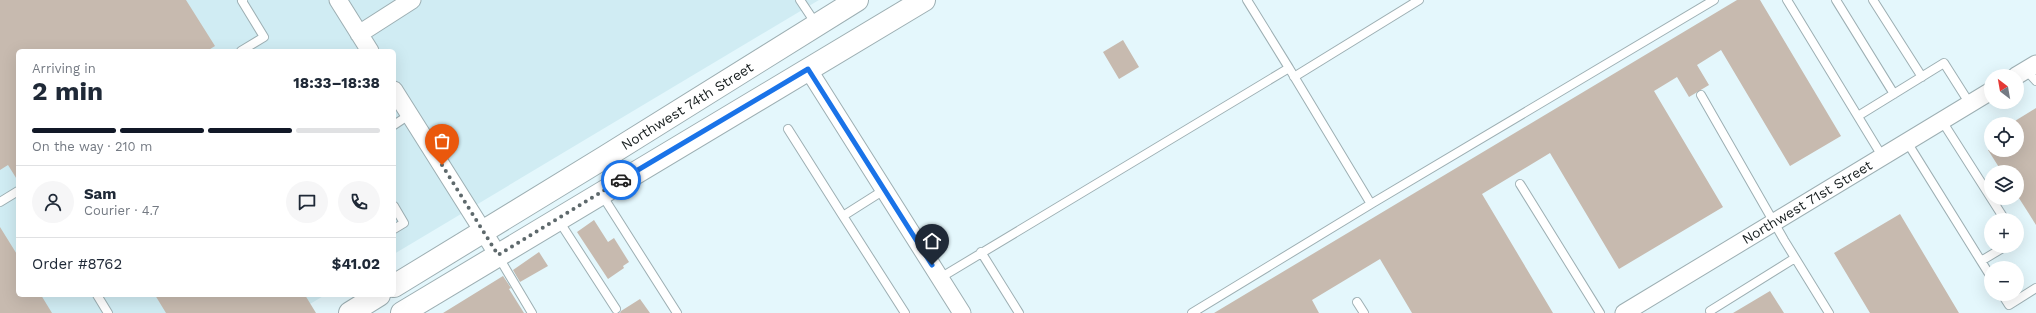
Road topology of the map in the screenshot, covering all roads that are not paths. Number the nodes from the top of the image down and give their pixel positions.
1 (242, 0) edge
2 (338, 0) edge
3 (800, 0) edge
4 (857, 0) edge
5 (924, 0) edge
6 (1246, 0) edge
7 (1419, 0) edge
8 (1714, 0) edge
9 (1787, 0) edge
10 (1836, 0) edge
11 (1873, 0) edge
12 (406, 1) edge
13 (817, 25) junction
14 (359, 34) junction
15 (244, 49) edge
16 (369, 49) edge
17 (1289, 68) junction
18 (808, 69) junction
19 (1294, 77) junction
20 (1922, 77) junction
21 (396, 93) edge
22 (1894, 94) junction
23 (1701, 95) dead end
24 (1984, 95) edge
25 (1970, 104) junction
26 (409, 115) junction
27 (1858, 116) junction
28 (1942, 121) junction
29 (396, 124) edge
30 (788, 129) dead end
31 (1907, 142) junction
32 (1882, 156) junction
33 (1520, 184) dead end
34 (884, 190) junction
35 (16, 192) edge
36 (601, 192) junction
37 (0, 202) edge
38 (1371, 204) junction
39 (396, 209) edge
40 (2001, 213) edge
41 (843, 216) junction
42 (558, 218) junction
43 (1774, 222) junction
44 (396, 228) edge
45 (484, 231) junction
46 (981, 252) junction
47 (1994, 253) edge
48 (498, 255) junction
49 (1795, 258) junction
50 (1981, 261) junction
51 (1984, 266) edge
52 (940, 278) junction
53 (396, 285) edge
54 (2036, 288) edge
55 (2024, 296) edge
56 (98, 297) edge
57 (371, 297) edge
58 (2006, 301) edge
59 (2015, 301) edge
60 (1357, 302) dead end
61 (616, 309) dead end
62 (414, 310) edge
63 (1710, 311) dead end
64 (108, 313) edge
65 (350, 313) edge
66 (532, 313) edge
67 (677, 313) edge
68 (905, 313) edge
69 (962, 313) edge
70 (1019, 313) edge
71 (1192, 313) edge
72 (1364, 313) edge
73 (1600, 313) edge
74 (1624, 313) edge
75 (1829, 313) edge

1 - 15 lane
2 - 14 street
3 - 13 lane
4 - 13 main road, Northwest 74th Street
5 - 18 main road, Northwest 74th Street
6 - 17 lane
7 - 19 lane
8 - 38 lane
9 - 27 lane
10 - 22 lane
11 - 20 lane
12 - 14 street
13 - 45 main road, Northwest 74th Street
14 - 16 street
17 - 19 lane
17 - 46 lane
18 - 34 street
18 - 36 main road, Northwest 74th Street
19 - 38 lane
20 - 22 lane
20 - 25 lane
21 - 26 street
22 - 27 lane
23 - 43 lane
24 - 25 street, Northwest 71st Street
25 - 28 street, Northwest 71st Street
26 - 29 lane
26 - 45 street
27 - 32 lane
28 - 31 street, Northwest 71st Street
28 - 40 lane
30 - 41 lane
31 - 32 street, Northwest 71st Street
31 - 50 lane
32 - 43 street, Northwest 71st Street
33 - 73 lane
34 - 41 lane
34 - 52 street
35 - 37 lane
36 - 42 main road, Northwest 74th Street
36 - 67 lane
38 - 71 lane
39 - 44 lane
41 - 68 lane
42 - 48 main road, Northwest 74th Street
42 - 61 lane
43 - 49 lane
43 - 74 street, Northwest 71st Street
45 - 48 street
45 - 53 main road, Northwest 74th Street
46 - 52 lane
46 - 70 lane
47 - 50 lane
48 - 62 main road, Northwest 74th Street
48 - 66 lane
49 - 63 lane
49 - 75 lane
50 - 51 lane
52 - 69 street
54 - 55 lane
56 - 64 lane
57 - 65 main road
58 - 59 lane
60 - 72 lane

